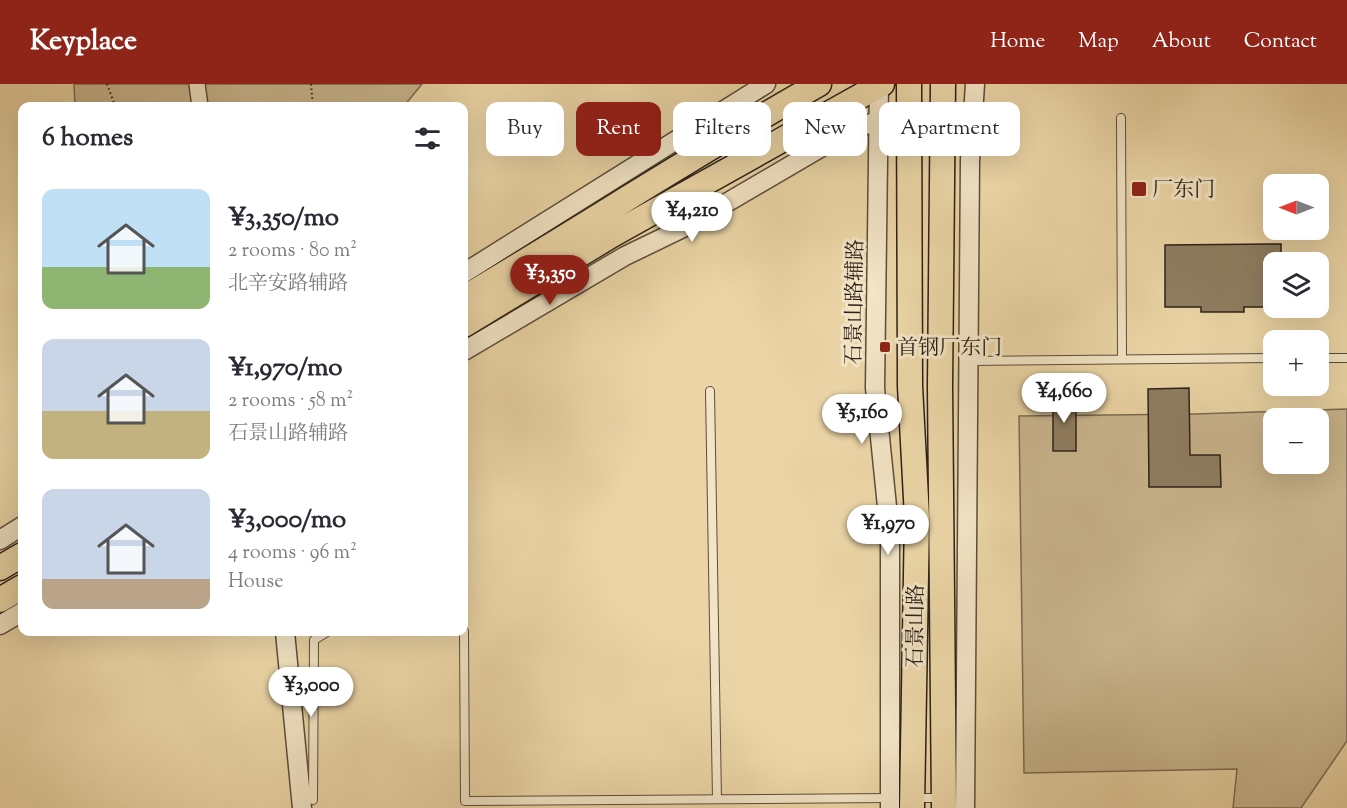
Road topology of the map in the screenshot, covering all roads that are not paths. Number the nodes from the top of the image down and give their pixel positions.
1 (197, 84) edge
2 (766, 84) edge
3 (819, 84) edge
4 (880, 84) edge
5 (909, 84) edge
6 (943, 84) edge
7 (975, 84) edge
8 (199, 102) edge
9 (909, 102) edge
10 (1121, 118) dead end
11 (878, 119) junction
12 (909, 156) edge
13 (468, 270) edge
14 (583, 281) junction
15 (468, 296) edge
16 (510, 296) junction
17 (468, 322) edge
18 (468, 349) edge
19 (1263, 358) edge
20 (1329, 358) edge
21 (1347, 358) edge
22 (1122, 359) junction
23 (968, 361) junction
24 (710, 391) dead end
25 (917, 517) junction
26 (18, 529) edge
27 (0, 540) edge
28 (18, 557) edge
29 (0, 568) edge
30 (18, 589) edge
31 (0, 600) edge
32 (890, 606) junction
33 (18, 612) edge
34 (18, 614) edge
35 (0, 617) edge
36 (0, 625) edge
37 (286, 636) edge
38 (320, 636) edge
39 (464, 636) edge
40 (717, 799) junction
41 (901, 803) edge
42 (954, 803) edge
43 (307, 804) edge

1 - 8 street
2 - 13 street
3 - 15 main road
4 - 11 street, 石景山路辅路
4 - 16 main road
5 - 9 main road, 石景山路
6 - 42 main road, 石景山路
7 - 23 street
10 - 22 lane
11 - 14 street
11 - 32 street, 石景山路辅路
12 - 25 main road, 石景山路
14 - 16 street
14 - 18 street
16 - 17 main road
19 - 22 lane
20 - 21 lane
22 - 23 lane
23 - 42 street
24 - 40 lane
25 - 32 street
25 - 41 main road, 石景山路
26 - 27 street
28 - 29 main road
30 - 31 main road
32 - 41 street, 石景山路辅路
33 - 35 street
34 - 36 street
37 - 43 street
38 - 43 lane
39 - 40 lane
40 - 41 lane
41 - 42 lane

